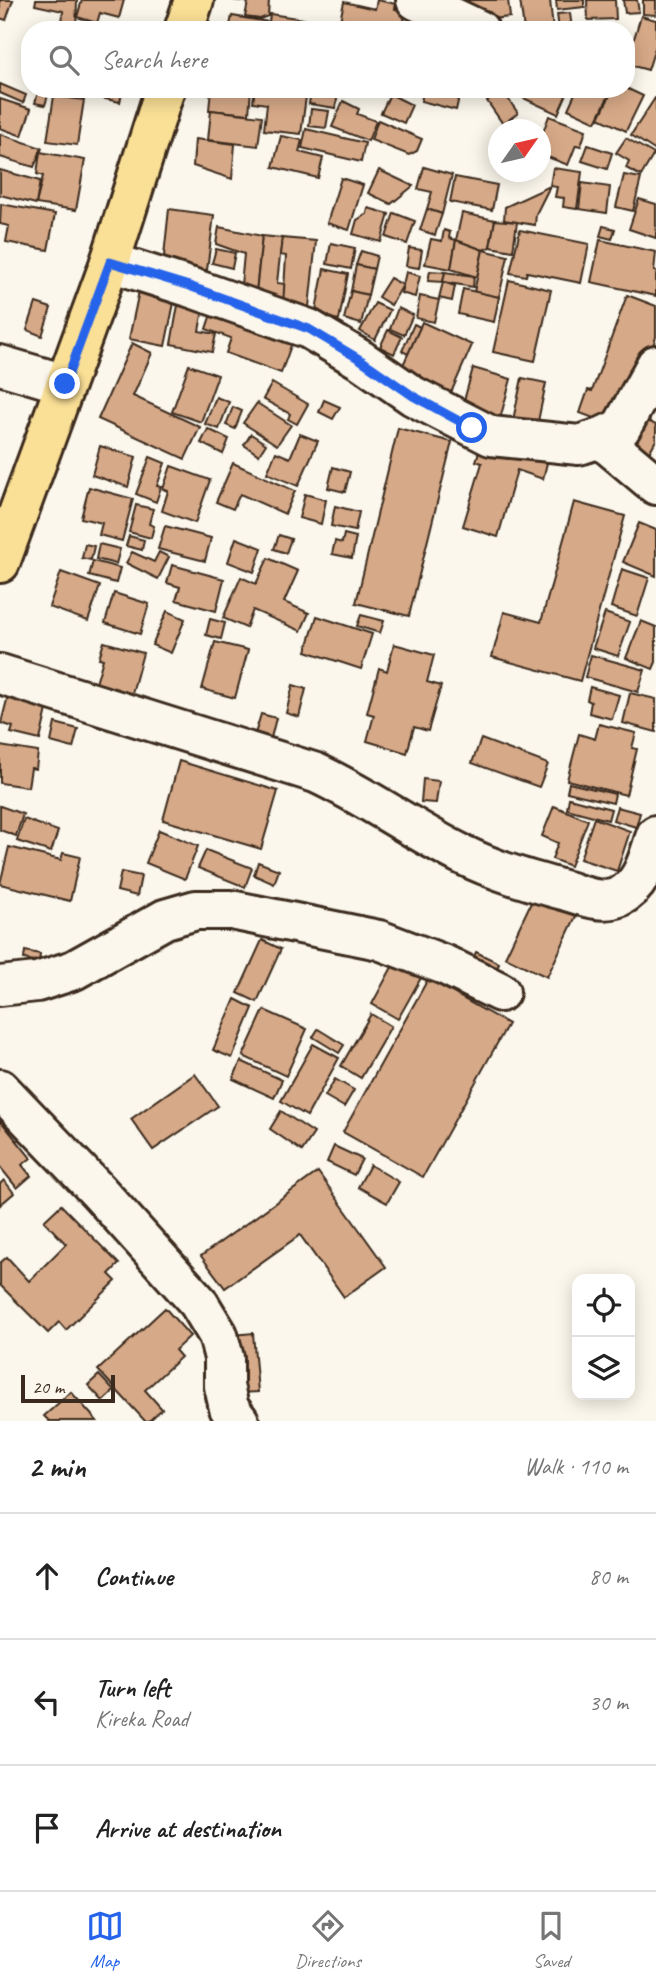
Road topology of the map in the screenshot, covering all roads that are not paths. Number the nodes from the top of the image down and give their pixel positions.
1 (194, 0) edge
2 (416, 0) edge
3 (187, 21) edge
4 (460, 21) edge
5 (162, 98) edge
6 (110, 262) junction
7 (0, 365) edge
8 (656, 365) edge
9 (65, 384) junction
10 (600, 438) junction
11 (656, 485) edge
12 (0, 563) edge
13 (0, 674) edge
14 (656, 835) edge
15 (0, 986) edge
16 (500, 992) dead end
17 (0, 1089) edge
18 (239, 1421) edge

1 - 3 main road
2 - 4 street
5 - 6 main road
6 - 9 main road
6 - 10 street
7 - 9 street
8 - 10 street
9 - 12 main road
10 - 11 street
13 - 14 street
15 - 16 street
17 - 18 street

